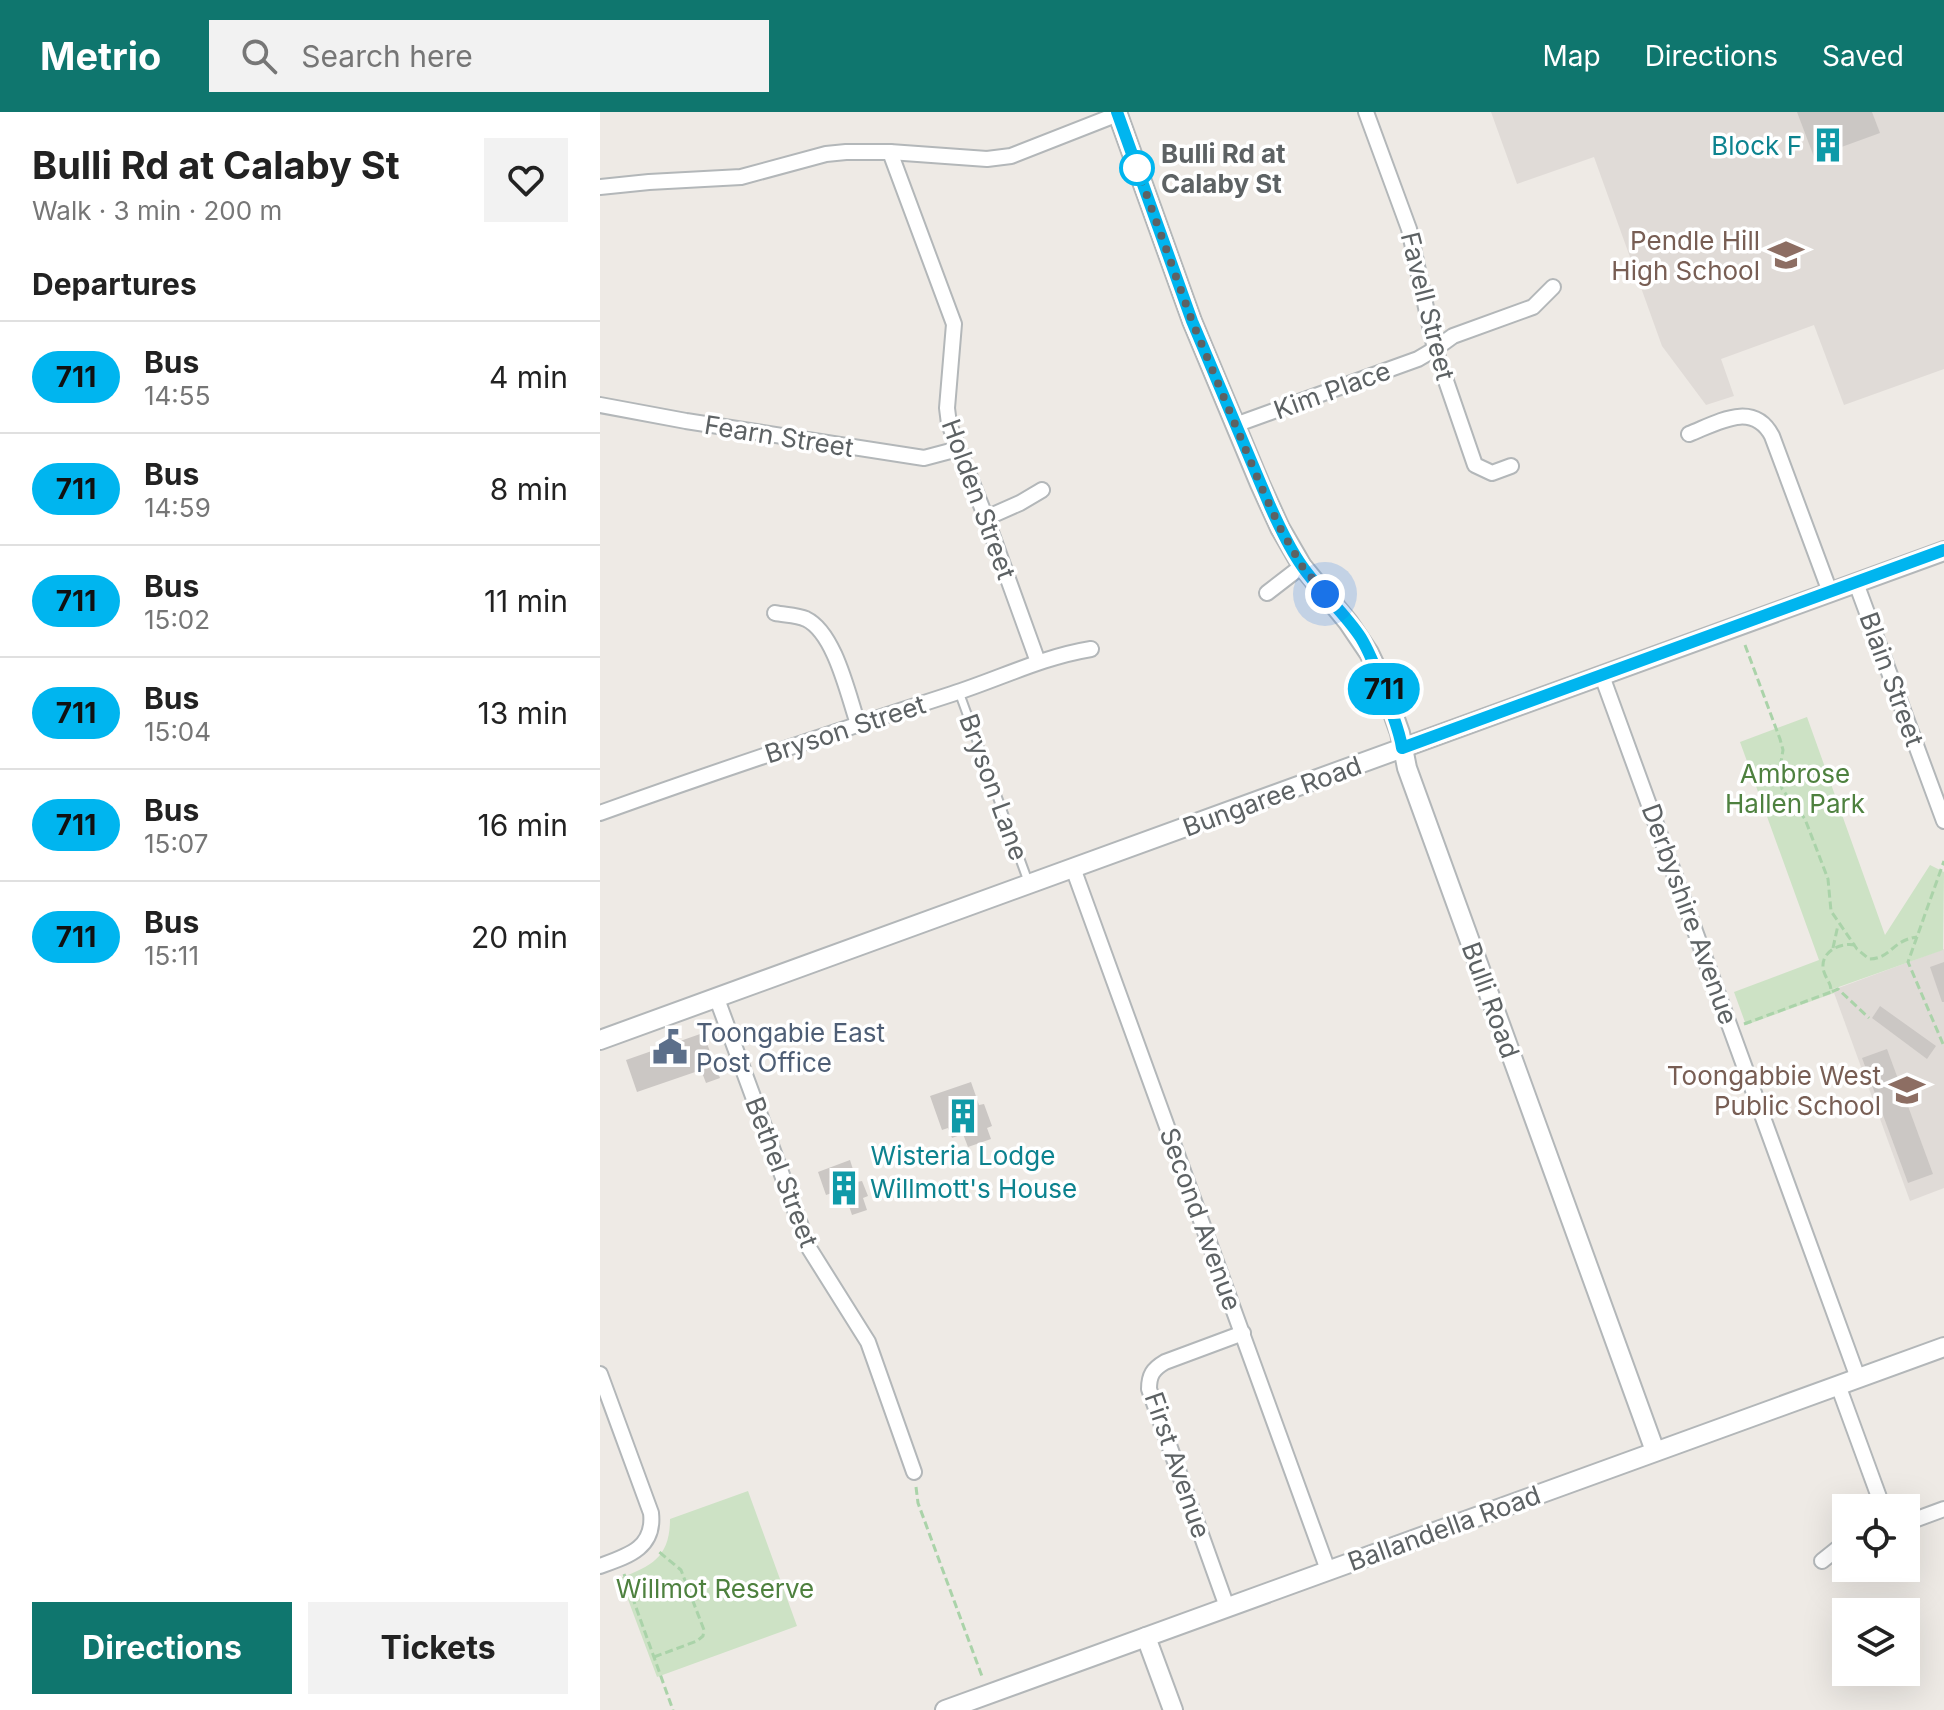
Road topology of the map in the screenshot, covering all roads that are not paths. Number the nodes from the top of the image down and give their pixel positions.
1 (1366, 112) edge
2 (1117, 113) edge
3 (890, 152) junction
4 (600, 187) edge
5 (1553, 287) dead end
6 (1435, 349) junction
7 (600, 405) edge
8 (1235, 425) junction
9 (1689, 434) dead end
10 (958, 449) junction
11 (1511, 466) dead end
12 (1042, 490) dead end
13 (986, 518) junction
14 (1944, 551) edge
15 (1302, 566) junction
16 (1856, 583) junction
17 (1830, 592) junction
18 (1267, 593) dead end
19 (775, 613) dead end
20 (1091, 649) dead end
21 (1038, 662) junction
22 (1602, 676) junction
23 (959, 692) junction
24 (858, 724) junction
25 (1402, 748) junction
26 (600, 813) edge
27 (1944, 821) edge
28 (1073, 868) junction
29 (1029, 883) junction
30 (717, 999) junction
31 (600, 1040) edge
32 (1243, 1333) junction
33 (1944, 1347) edge
34 (600, 1374) edge
35 (1858, 1378) junction
36 (1838, 1385) junction
37 (1655, 1451) junction
38 (914, 1472) road end
39 (1878, 1494) edge
40 (1944, 1509) edge
41 (1920, 1518) edge
42 (1832, 1553) edge
43 (1822, 1561) dead end
44 (600, 1566) edge
45 (1328, 1570) junction
46 (1227, 1607) junction
47 (1146, 1637) junction
48 (945, 1710) edge
49 (1173, 1710) edge

1 - 6 street, Favell Street
2 - 3 street
2 - 8 street, Bulli Road
3 - 4 street
3 - 10 street, Holden Street
5 - 6 street, Kim Place
6 - 8 street, Kim Place
6 - 11 street, Favell Street
7 - 10 street, Fearn Street
8 - 15 street, Bulli Road
9 - 17 street
10 - 13 street, Holden Street
12 - 13 street
13 - 21 street, Holden Street
14 - 16 street, Bungaree Road
15 - 18 street
15 - 25 street, Bulli Road
16 - 17 street, Bungaree Road
16 - 27 street, Blain Street
17 - 22 street, Bungaree Road
19 - 24 street
20 - 21 street, Bryson Street
21 - 23 street, Bryson Street
22 - 25 street, Bungaree Road
22 - 35 street, Derbyshire Avenue
23 - 24 street, Bryson Street
23 - 29 lane, Bryson Lane
24 - 26 street, Bryson Street
25 - 28 street, Bungaree Road
25 - 37 street, Bulli Road
28 - 29 street, Bungaree Road
28 - 32 street, Second Avenue
29 - 30 street, Bungaree Road
30 - 31 street, Bungaree Road
30 - 38 street, Bethel Street
32 - 45 street, Second Avenue
32 - 46 street, First Avenue
33 - 35 street, Ballandella Road
34 - 44 street
35 - 36 street, Ballandella Road
36 - 37 street, Ballandella Road
36 - 39 street
37 - 45 street, Ballandella Road
40 - 41 street
42 - 43 street
45 - 46 street, Ballandella Road
46 - 47 street, Ballandella Road
47 - 48 street, Ballandella Road
47 - 49 street

